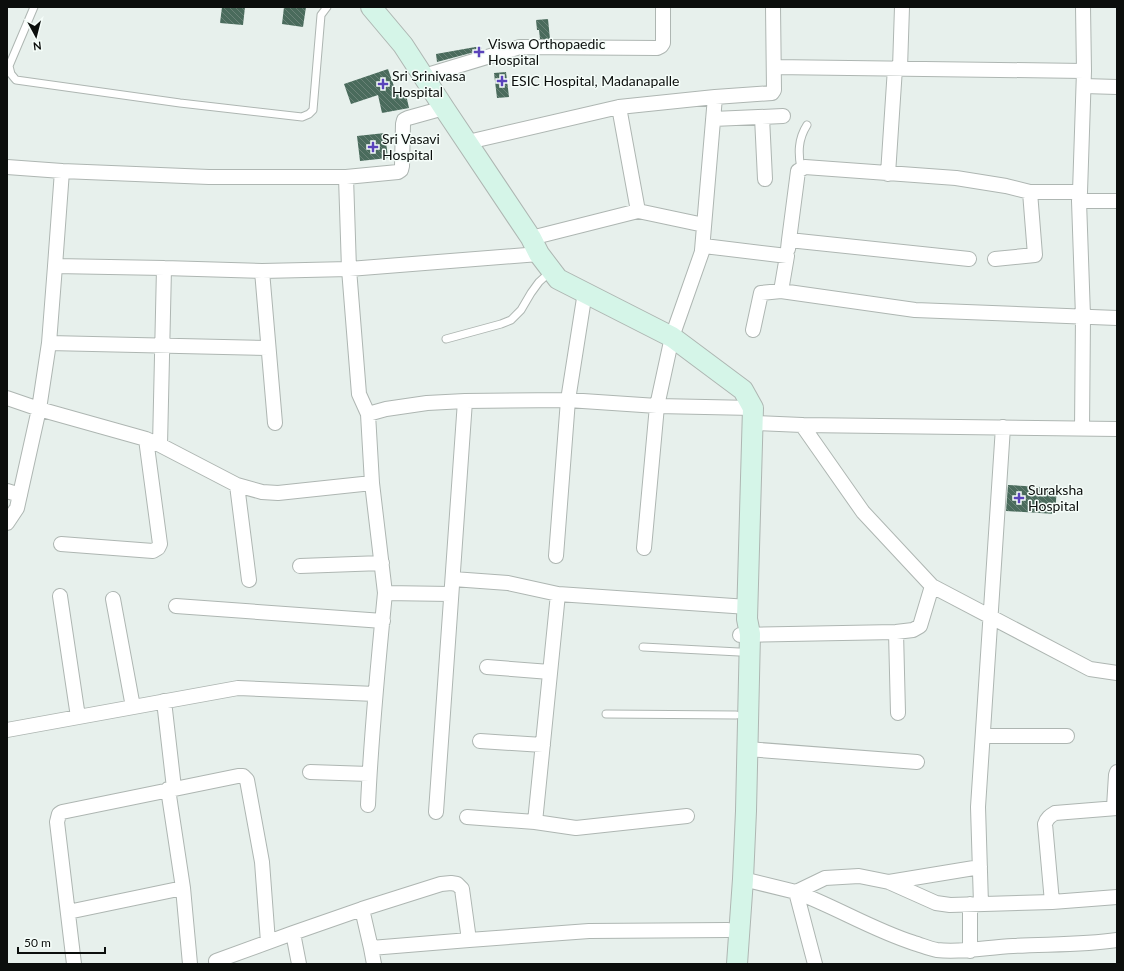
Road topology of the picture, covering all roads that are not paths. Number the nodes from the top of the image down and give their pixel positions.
1 (34, 7) edge
2 (327, 7) edge
3 (371, 7) edge
4 (663, 7) edge
5 (774, 7) edge
6 (902, 7) edge
7 (1083, 7) edge
8 (774, 67) junction
9 (897, 68) junction
10 (1084, 71) junction
11 (424, 76) junction
12 (1084, 86) junction
13 (1117, 87) edge
14 (715, 97) junction
15 (619, 107) junction
16 (444, 108) junction
17 (783, 116) dead end
18 (762, 117) junction
19 (713, 119) junction
20 (807, 125) dead end
21 (468, 142) junction
22 (7, 167) edge
23 (801, 169) junction
24 (62, 171) junction
25 (888, 174) junction
26 (346, 177) junction
27 (765, 179) dead end
28 (1030, 192) junction
29 (1080, 196) junction
30 (1117, 201) edge
31 (638, 211) junction
32 (704, 225) junction
33 (789, 240) junction
34 (535, 246) junction
35 (702, 250) junction
36 (787, 256) junction
37 (968, 258) dead end
38 (995, 259) dead end
39 (55, 266) junction
40 (164, 268) junction
41 (349, 269) junction
42 (552, 270) junction
43 (262, 271) junction
44 (781, 291) junction
45 (585, 292) junction
46 (1083, 316) junction
47 (1117, 318) edge
48 (753, 330) dead end
49 (672, 337) junction
50 (446, 339) dead end
51 (49, 343) junction
52 (162, 346) junction
53 (268, 348) junction
54 (7, 398) edge
55 (568, 400) junction
56 (466, 401) junction
57 (657, 406) junction
58 (39, 409) junction
59 (368, 414) junction
60 (753, 415) junction
61 (275, 423) dead end
62 (802, 425) junction
63 (1003, 428) junction
64 (1082, 428) junction
65 (1117, 429) edge
66 (146, 439) junction
67 (160, 445) junction
68 (372, 483) junction
69 (237, 485) junction
70 (13, 493) edge
71 (7, 523) edge
72 (61, 544) dead end
73 (644, 548) dead end
74 (556, 556) dead end
75 (382, 563) junction
76 (300, 566) dead end
77 (453, 579) junction
78 (249, 580) dead end
79 (932, 586) junction
80 (385, 593) junction
81 (451, 594) junction
82 (558, 594) junction
83 (60, 596) dead end
84 (113, 599) dead end
85 (176, 606) dead end
86 (990, 617) junction
87 (382, 621) junction
88 (745, 629) junction
89 (896, 632) junction
90 (643, 647) dead end
91 (487, 667) dead end
92 (550, 672) junction
93 (1117, 673) edge
94 (375, 694) junction
95 (164, 701) junction
96 (133, 707) junction
97 (898, 713) dead end
98 (606, 714) dead end
99 (736, 715) junction
100 (78, 717) junction
101 (7, 730) edge
102 (983, 736) junction
103 (1066, 736) dead end
104 (480, 741) dead end
105 (543, 745) junction
106 (747, 749) junction
107 (917, 762) dead end
108 (310, 772) dead end
109 (1117, 772) edge
110 (369, 774) junction
111 (171, 789) junction
112 (368, 805) dead end
113 (1116, 808) edge
114 (436, 812) dead end
115 (740, 812) junction
116 (687, 816) dead end
117 (467, 818) dead end
118 (535, 822) junction
119 (980, 867) junction
120 (743, 879) junction
121 (889, 882) junction
122 (183, 888) junction
123 (796, 892) junction
124 (1117, 897) edge
125 (1052, 902) junction
126 (976, 904) junction
127 (362, 909) junction
128 (68, 912) junction
129 (728, 930) junction
130 (292, 932) junction
131 (469, 940) junction
132 (1117, 940) edge
133 (268, 942) junction
134 (371, 948) junction
135 (970, 951) junction
136 (214, 963) edge
137 (74, 964) edge
138 (190, 964) edge
139 (299, 964) edge
140 (374, 964) edge
141 (726, 964) edge
142 (737, 964) edge
143 (815, 964) edge

1 - 2 lane
3 - 11 main road
4 - 11 street
5 - 8 street
6 - 9 street
7 - 10 street
8 - 9 street
8 - 14 street
9 - 10 street
9 - 25 street
10 - 12 street
11 - 16 main road
12 - 13 street
12 - 29 street
14 - 15 street
14 - 19 street
15 - 21 street
15 - 31 street
16 - 21 main road
16 - 26 street
17 - 18 street
18 - 19 street
18 - 27 street
19 - 32 street
20 - 23 lane
21 - 34 main road
22 - 24 street
23 - 25 street
23 - 33 street
24 - 26 street
24 - 39 street
25 - 28 street
26 - 41 street
28 - 29 street
28 - 38 street
29 - 30 street
29 - 46 street
31 - 32 street
31 - 34 street
32 - 35 street
33 - 36 street
33 - 37 street
34 - 41 street
34 - 42 main road
35 - 36 street
35 - 49 street
36 - 44 street
39 - 40 street
39 - 51 street
40 - 43 street
40 - 52 street
41 - 43 street
41 - 59 street
42 - 45 main road
42 - 50 lane
43 - 53 street
44 - 46 street
44 - 48 street
45 - 49 main road
45 - 55 street
46 - 47 street
46 - 64 street
49 - 57 street
49 - 60 main road
51 - 52 street
51 - 58 street
52 - 53 street
52 - 67 street
53 - 61 street
54 - 58 street
55 - 56 street
55 - 57 street
55 - 74 street
56 - 59 street
56 - 77 street
57 - 60 street
57 - 73 street
58 - 66 street
58 - 70 street
59 - 68 street
60 - 62 street
60 - 88 main road
62 - 63 street
62 - 79 street
63 - 64 street
63 - 86 street
64 - 65 street
66 - 67 street
66 - 72 street
67 - 69 street
68 - 69 street
68 - 75 street
69 - 78 street
70 - 71 street
75 - 76 street
75 - 80 street
77 - 81 street
77 - 82 street
79 - 86 street
79 - 89 street
80 - 81 street
80 - 87 street
81 - 114 street
82 - 88 street
82 - 92 street
83 - 100 street
84 - 96 street
85 - 87 street
86 - 93 street
86 - 102 street
87 - 94 street
88 - 89 street
88 - 90 lane
88 - 99 main road
88 - 106 main road
89 - 97 street
91 - 92 street
92 - 105 street
94 - 95 street
94 - 110 street
95 - 96 street
95 - 111 street
96 - 100 street
98 - 99 lane
99 - 115 main road
100 - 101 street
102 - 103 street
102 - 119 street
104 - 105 street
105 - 118 street
106 - 107 street
106 - 115 main road
108 - 110 street
109 - 113 street
110 - 112 street
111 - 122 street
111 - 128 street
111 - 133 street
113 - 125 street
115 - 120 main road
115 - 129 main road
116 - 118 street
117 - 118 street
119 - 121 street
119 - 126 street
120 - 123 street
120 - 142 main road
121 - 123 street
121 - 126 street
122 - 128 street
122 - 138 street
123 - 135 street
123 - 143 street
124 - 125 street
125 - 126 street
126 - 135 street
127 - 130 street
127 - 131 street
127 - 134 street
128 - 137 street
129 - 131 street
129 - 141 main road
130 - 133 street
130 - 139 street
131 - 134 street
132 - 135 street
133 - 136 street
134 - 140 street

